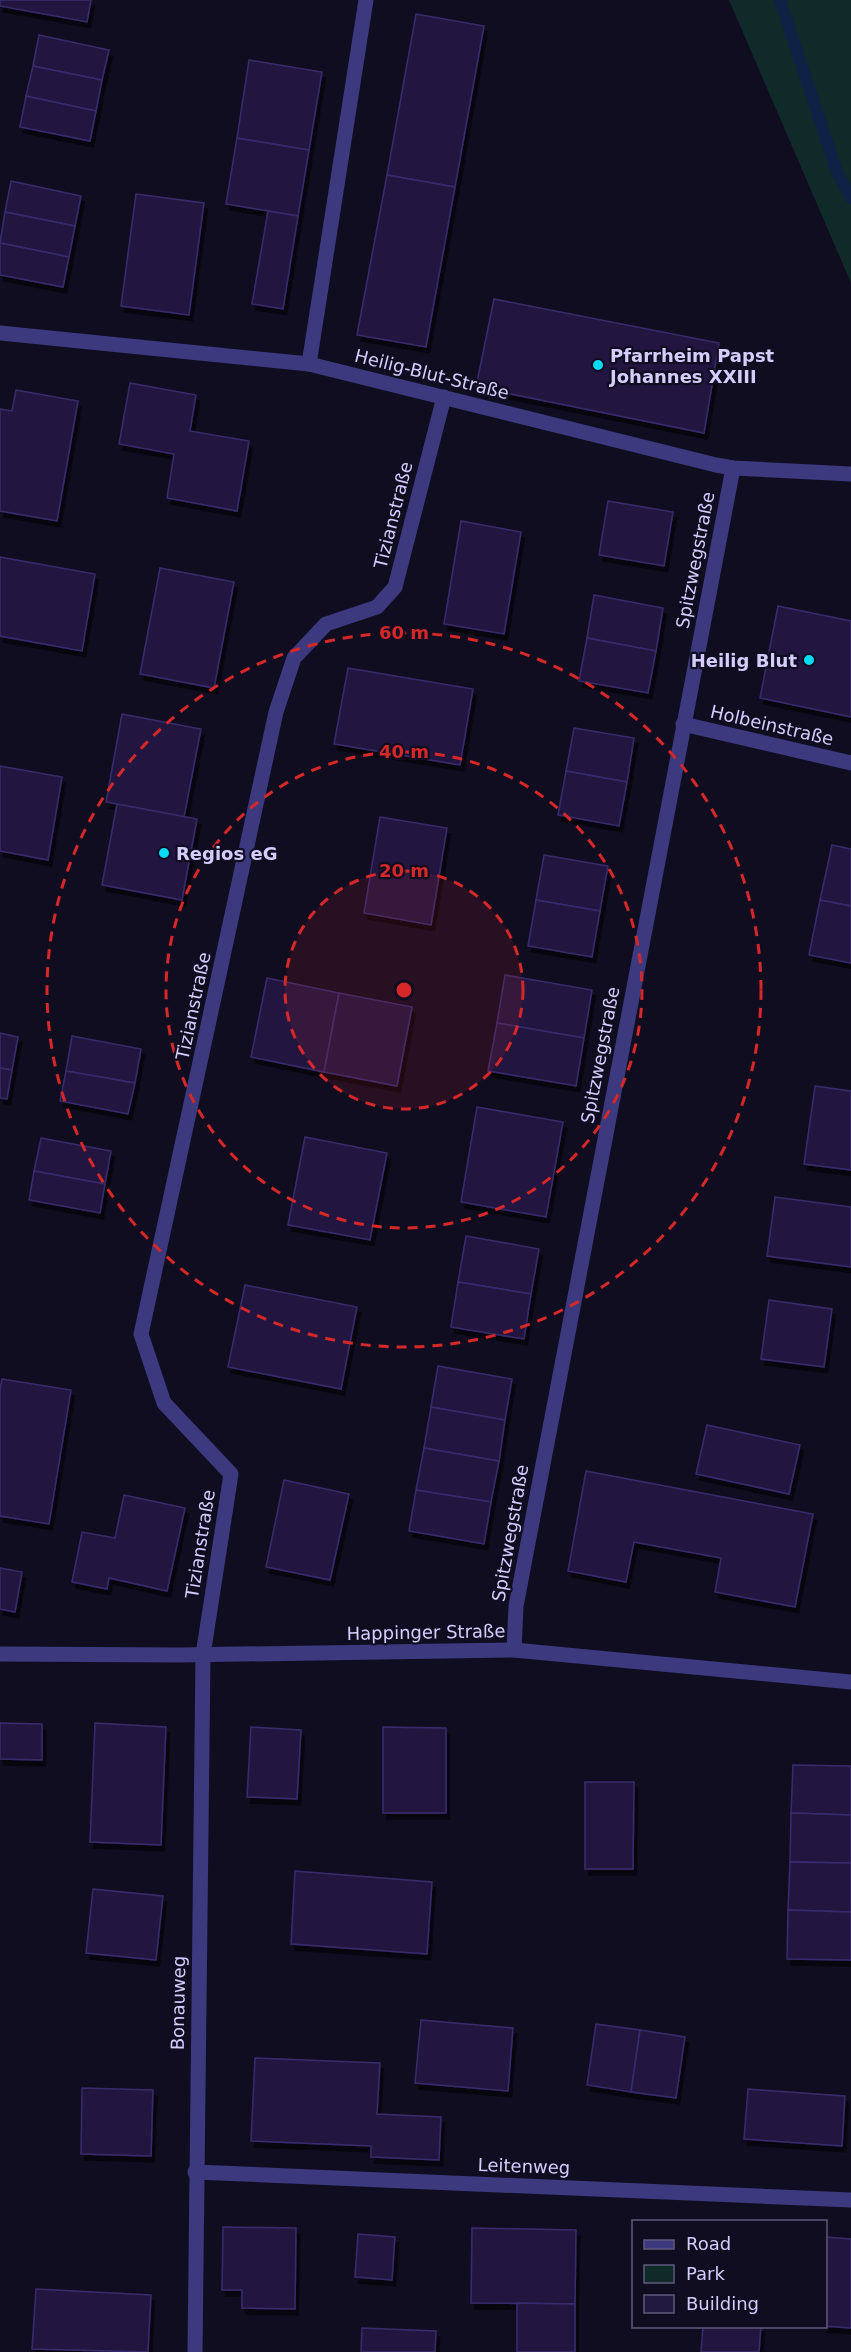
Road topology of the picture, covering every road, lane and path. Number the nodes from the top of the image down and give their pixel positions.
1 (366, 0) edge
2 (0, 333) edge
3 (309, 364) junction
4 (444, 397) junction
5 (733, 468) junction
6 (851, 474) edge
7 (683, 724) junction
8 (851, 764) edge
9 (514, 1650) junction
10 (0, 1654) edge
11 (203, 1655) junction
12 (851, 1682) edge
13 (195, 2172) junction
14 (851, 2200) edge
15 (195, 2352) edge

1 - 3 street
2 - 3 street, Heilig-Blut-Straße
3 - 4 street, Heilig-Blut-Straße
4 - 5 street, Heilig-Blut-Straße
4 - 11 street, Tizianstraße
5 - 6 street, Heilig-Blut-Straße
5 - 7 street, Spitzwegstraße
7 - 8 street, Holbeinstraße
7 - 9 street, Spitzwegstraße
9 - 11 street, Happinger Straße
9 - 12 street, Happinger Straße
10 - 11 street, Happinger Straße
11 - 13 street, Bonauweg
13 - 14 street, Leitenweg
13 - 15 street, Bonauweg

